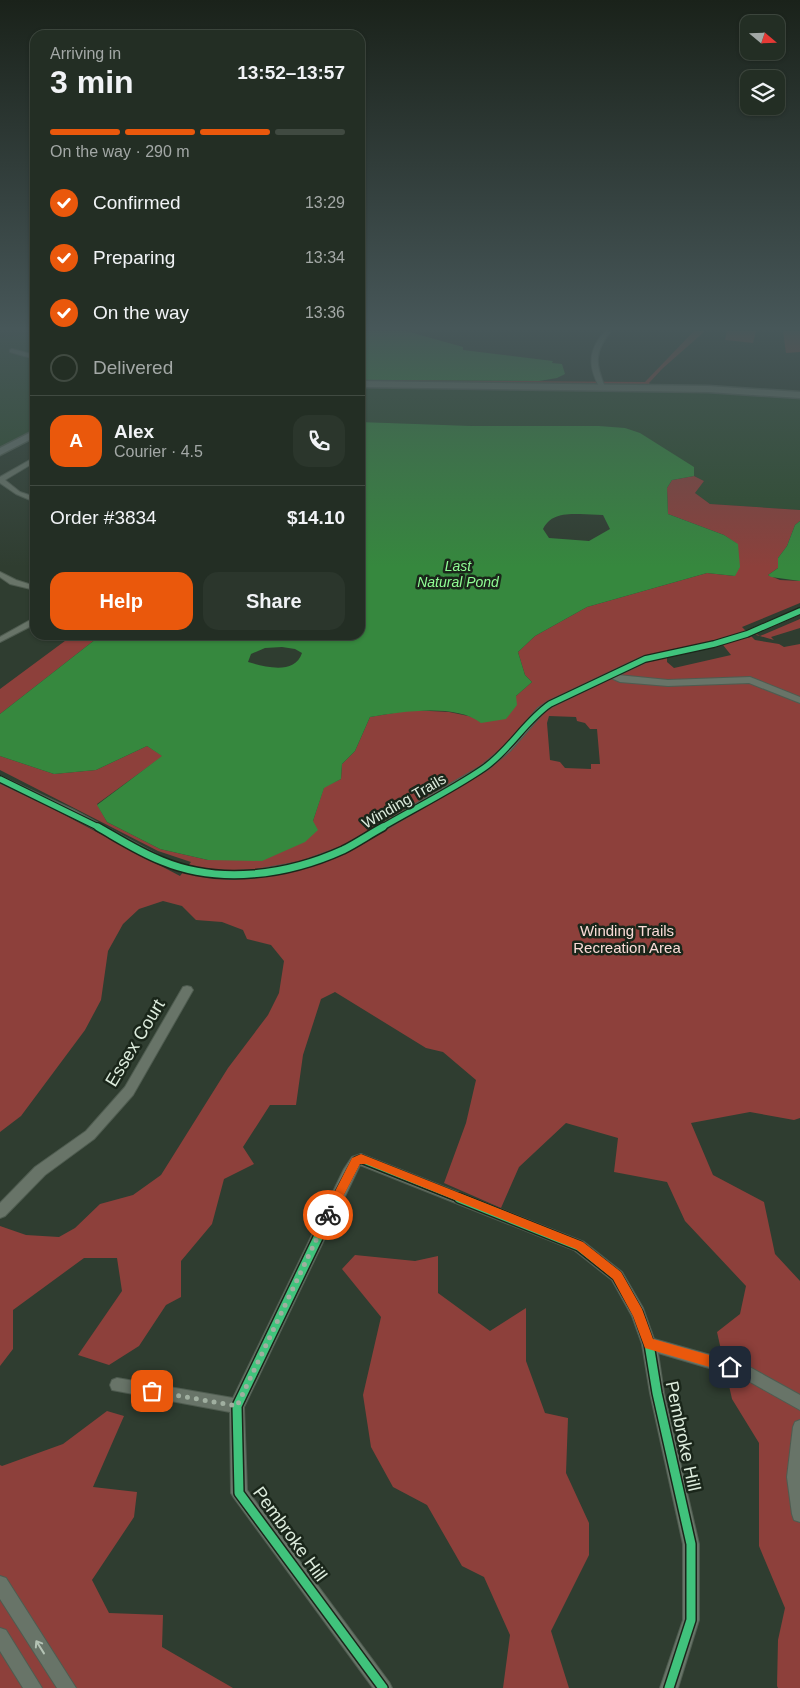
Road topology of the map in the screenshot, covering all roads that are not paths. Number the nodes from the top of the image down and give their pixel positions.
1 (30, 436) edge
2 (0, 452) edge
3 (30, 462) edge
4 (30, 498) edge
5 (0, 574) edge
6 (30, 587) edge
7 (800, 611) edge
8 (30, 624) edge
9 (0, 640) edge
10 (612, 676) junction
11 (800, 700) edge
12 (0, 779) edge
13 (187, 990) dead end
14 (2, 1207) edge
15 (649, 1344) junction
16 (117, 1385) dead end
17 (800, 1403) edge
18 (237, 1406) junction
19 (800, 1427) edge
20 (800, 1514) edge
21 (0, 1584) edge
22 (0, 1636) edge
23 (33, 1688) edge
24 (67, 1688) edge
25 (383, 1688) edge
26 (669, 1688) edge

1 - 2 main road
3 - 4 street
5 - 6 street
7 - 10 street, Winding Trails
8 - 9 street
10 - 11 street
10 - 12 street, Winding Trails
13 - 14 street, Essex Court
15 - 17 street
15 - 18 street, Pembroke Hill
15 - 26 street, Pembroke Hill
16 - 18 street
18 - 25 street, Pembroke Hill
19 - 20 street
24 -> 21 street
22 - 23 street

